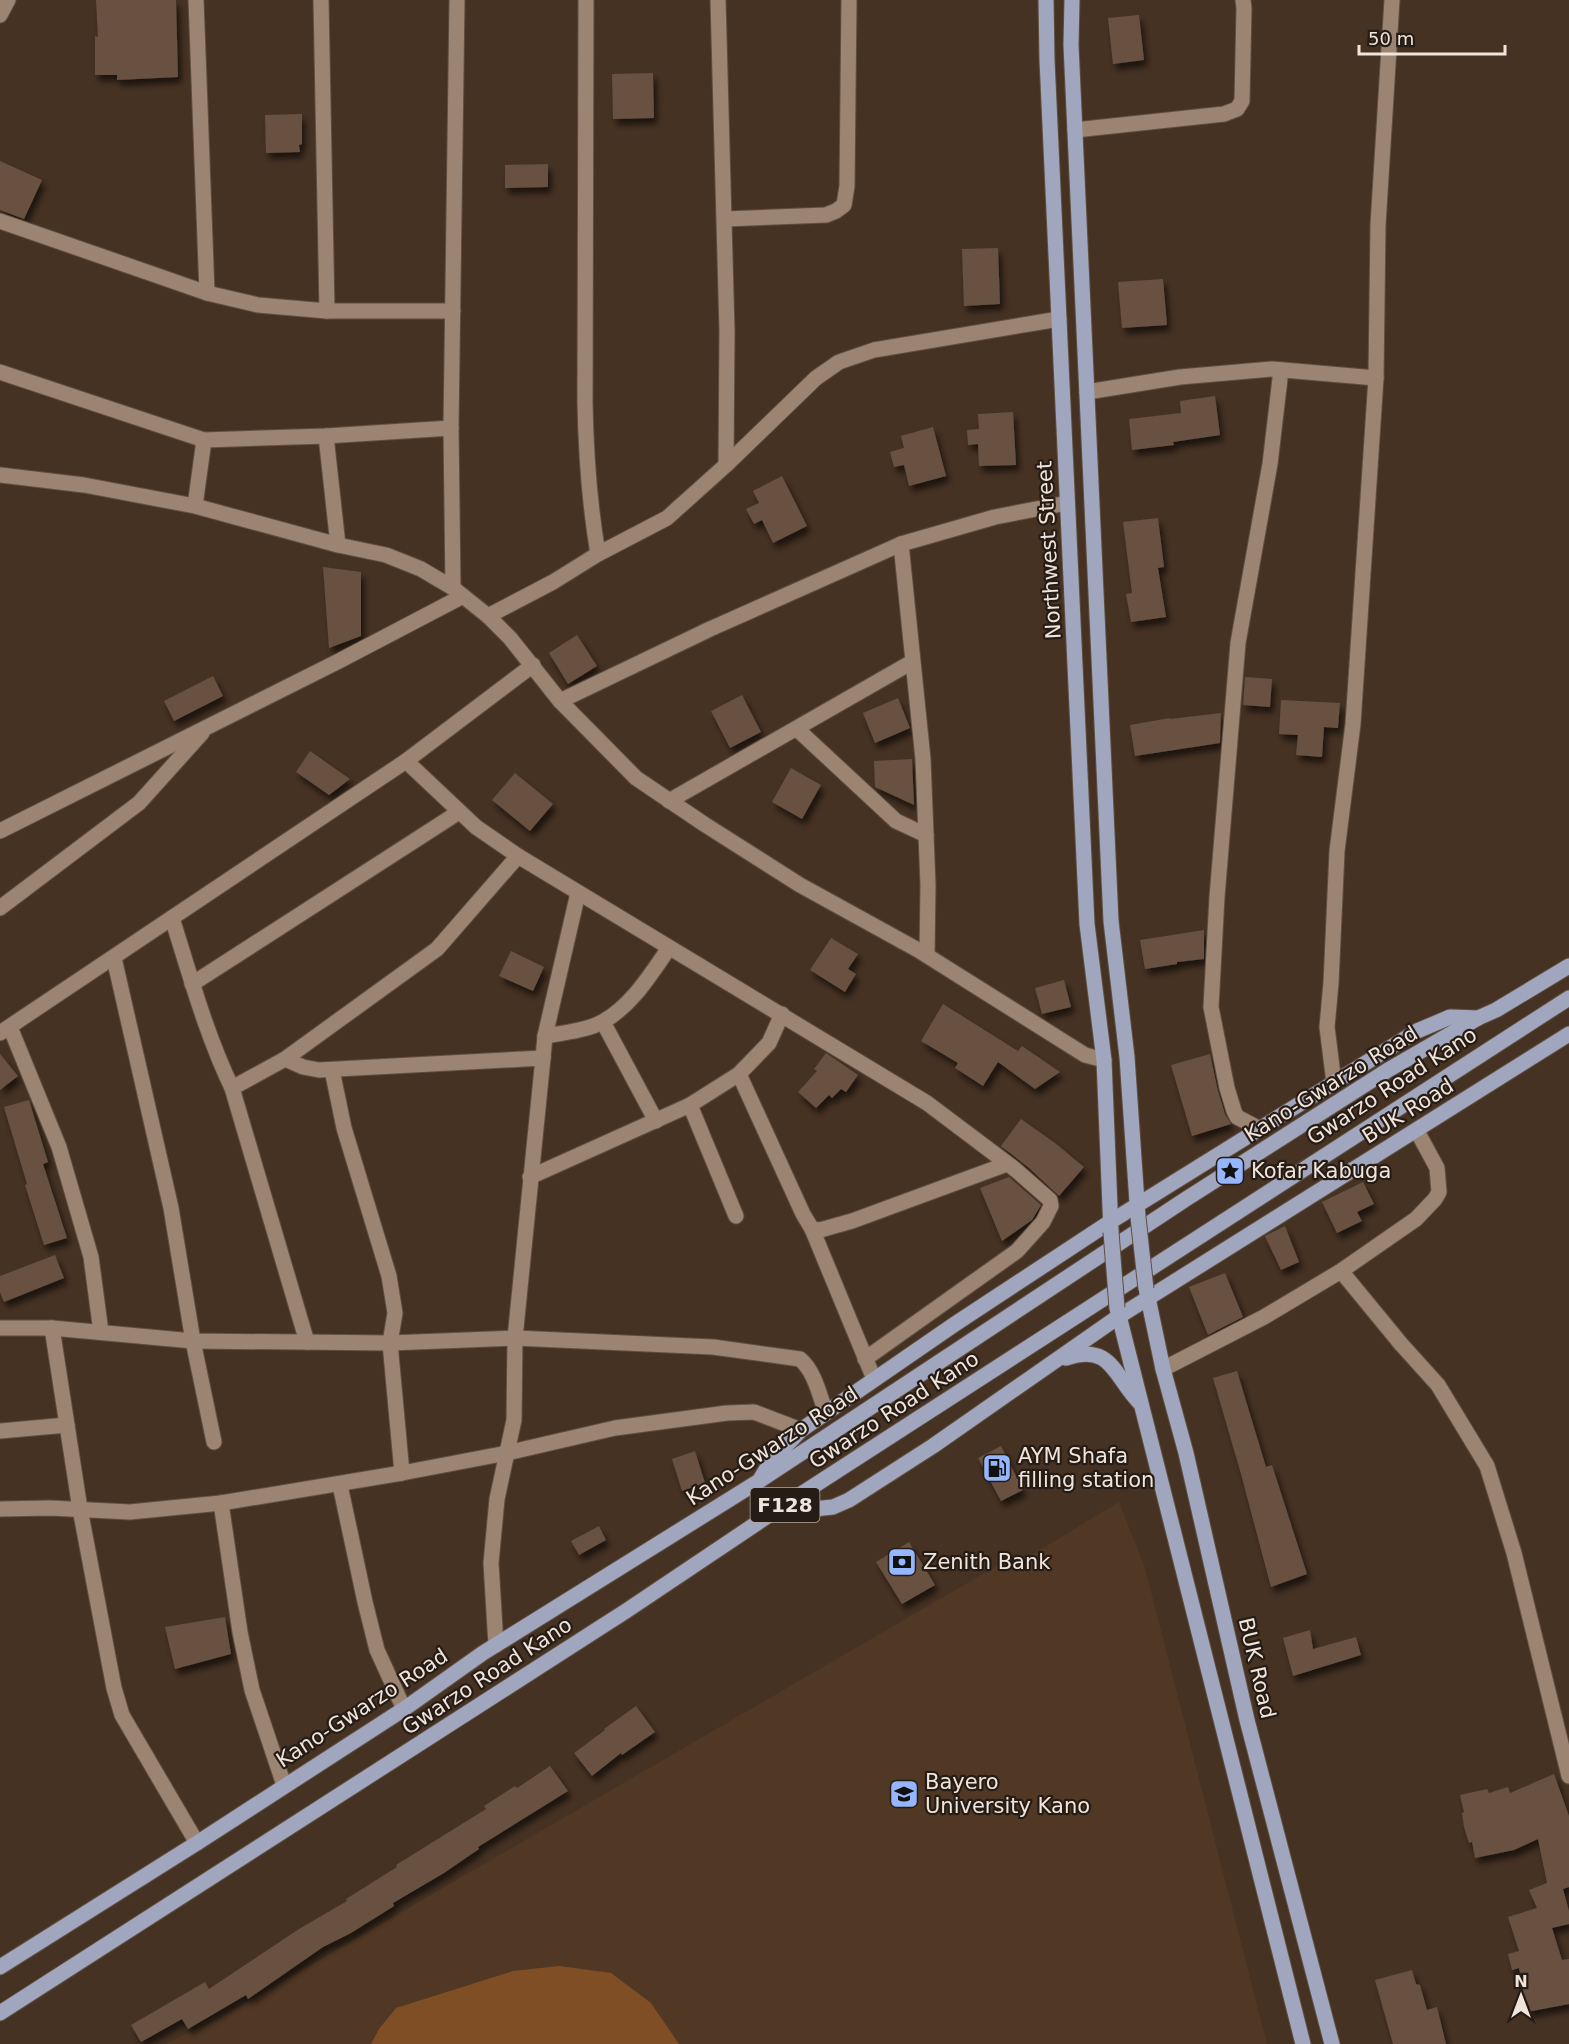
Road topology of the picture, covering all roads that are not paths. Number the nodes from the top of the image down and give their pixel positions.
1 (8, 0) edge
2 (196, 0) edge
3 (321, 0) edge
4 (457, 0) edge
5 (586, 0) edge
6 (718, 0) edge
7 (849, 0) edge
8 (1046, 0) edge
9 (1071, 0) edge
10 (1243, 0) edge
11 (1392, 0) edge
12 (0, 15) edge
13 (1075, 130) junction
14 (724, 219) junction
15 (0, 221) edge
16 (207, 293) junction
17 (327, 311) junction
18 (453, 311) junction
19 (1059, 319) junction
20 (1281, 370) junction
21 (0, 372) edge
22 (1376, 378) junction
23 (1087, 392) junction
24 (451, 428) junction
25 (326, 436) junction
26 (204, 440) junction
27 (726, 465) junction
28 (0, 475) edge
29 (1067, 503) junction
30 (195, 506) junction
31 (901, 544) junction
32 (338, 545) junction
33 (598, 554) junction
34 (458, 592) junction
35 (488, 616) junction
36 (912, 662) junction
37 (533, 664) junction
38 (560, 701) junction
39 (208, 726) junction
40 (797, 729) junction
41 (406, 761) junction
42 (669, 801) junction
43 (459, 812) junction
44 (0, 831) edge
45 (926, 835) junction
46 (518, 856) junction
47 (578, 892) junction
48 (0, 908) edge
49 (172, 918) junction
50 (669, 948) junction
51 (927, 955) junction
52 (114, 957) junction
53 (1569, 966) edge
54 (192, 984) junction
55 (1565, 1004) edge
56 (782, 1014) junction
57 (1478, 1018) junction
58 (603, 1022) junction
59 (5, 1030) edge
60 (1569, 1034) edge
61 (545, 1036) junction
62 (543, 1058) junction
63 (285, 1059) junction
64 (1104, 1060) junction
65 (332, 1070) junction
66 (739, 1074) junction
67 (1334, 1083) junction
68 (232, 1088) junction
69 (690, 1105) junction
70 (656, 1121) junction
71 (1260, 1129) junction
72 (1417, 1131) junction
73 (1007, 1164) junction
74 (531, 1176) junction
75 (1137, 1212) junction
76 (736, 1216) dead end
77 (1110, 1227) junction
78 (812, 1229) junction
79 (1341, 1271) junction
80 (1147, 1294) junction
81 (1118, 1312) junction
82 (0, 1328) edge
83 (52, 1328) junction
84 (101, 1332) junction
85 (515, 1338) junction
86 (193, 1341) junction
87 (307, 1342) junction
88 (390, 1343) junction
89 (865, 1359) junction
90 (1057, 1360) junction
91 (1163, 1369) junction
92 (874, 1379) junction
93 (1142, 1405) junction
94 (826, 1413) junction
95 (67, 1425) junction
96 (801, 1430) junction
97 (0, 1431) edge
98 (214, 1442) dead end
99 (507, 1453) junction
100 (402, 1473) junction
101 (759, 1481) junction
102 (340, 1485) junction
103 (220, 1503) junction
104 (788, 1504) junction
105 (0, 1509) edge
106 (80, 1509) junction
107 (496, 1645) junction
108 (404, 1709) junction
109 (1569, 1776) edge
110 (285, 1785) junction
111 (197, 1843) junction
112 (0, 1967) edge
113 (0, 2013) edge
114 (1303, 2044) edge
115 (1332, 2044) edge

1 - 12 street
2 - 16 street
3 - 17 street
4 - 18 street
5 - 33 street
6 - 14 street
7 - 14 street
8 - 19 main road, Northwest Street
9 - 13 main road
10 - 13 street
11 - 22 street
13 - 23 main road
14 - 27 street
15 - 16 street
16 - 17 street
17 - 18 street
18 - 24 street
19 - 27 street
19 - 29 main road, Northwest Street
20 - 22 street
20 - 23 street
20 - 71 street
21 - 26 street
22 - 67 street
23 - 75 main road
24 - 25 street
24 - 34 street
25 - 26 street
25 - 32 street
26 - 30 street
27 - 33 street
28 - 30 street
29 - 31 street
29 - 64 main road, Northwest Street
30 - 32 street
31 - 36 street
31 - 38 street
32 - 34 street
33 - 35 street
34 - 35 street
34 - 39 street
35 - 37 street
36 - 40 street
36 - 45 street
37 - 38 street
37 - 41 street
38 - 42 street
39 - 44 street
39 - 48 street
40 - 42 street
40 - 45 street
41 - 43 street
41 - 49 street
42 - 51 street
43 - 46 street
43 - 54 street
45 - 51 street
46 - 47 street
46 - 63 street
47 - 50 street
47 - 61 street
49 - 52 street
49 - 54 street
50 - 56 street
50 - 58 street
51 - 64 street
52 - 59 street
52 - 86 street
53 - 57 main road, Kano-Gwarzo Road / F128
54 - 68 street
55 - 104 main road, Gwarzo Road Kano / F128
56 - 66 street
56 - 73 street
57 - 67 main road
57 - 101 main road, Kano-Gwarzo Road / F128
58 - 61 street
58 - 70 street
59 - 84 street
60 - 72 main road, BUK Road
61 - 62 street
62 - 65 street
62 - 74 street
63 - 65 street
63 - 68 street
64 - 77 main road, Northwest Street
65 - 88 street
66 - 69 street
66 - 78 street
67 - 71 main road
68 - 87 street
69 - 70 street
69 - 76 street
70 - 74 street
71 - 75 main road
72 - 79 street
72 - 80 main road, BUK Road
73 - 78 street
73 - 89 street
74 - 85 street
75 - 77 main road
75 - 80 main road, bridge
77 - 81 main road, Northwest Street, bridge
77 - 92 main road
78 - 89 street
79 - 91 street
79 - 109 street
80 - 81 main road, BUK Road
80 - 91 main road, BUK Road
81 - 90 main road, BUK Road
81 - 93 main road
82 - 83 street
83 - 84 street
83 - 95 street
84 - 86 street
85 - 88 street
85 - 94 street
85 - 99 street
86 - 87 street
86 - 98 street
87 - 88 street
88 - 100 street
89 - 92 street
90 - 93 main road
90 - 104 main road, BUK Road
91 - 115 main road, BUK Road
92 - 94 main road
93 - 114 main road
94 - 96 main road
95 - 97 street
95 - 106 street
96 - 99 street
96 - 101 main road
99 - 100 street
99 - 107 street
100 - 102 street
101 - 107 main road, Kano-Gwarzo Road / F128
102 - 103 street
102 - 108 street
103 - 106 street
103 - 110 street
104 - 113 main road, Gwarzo Road Kano / F128
105 - 106 street
106 - 111 street
107 - 108 main road, Kano-Gwarzo Road / F128
108 - 110 main road, Kano-Gwarzo Road / F128
110 - 111 main road, Kano-Gwarzo Road / F128
111 - 112 main road, Kano-Gwarzo Road / F128

